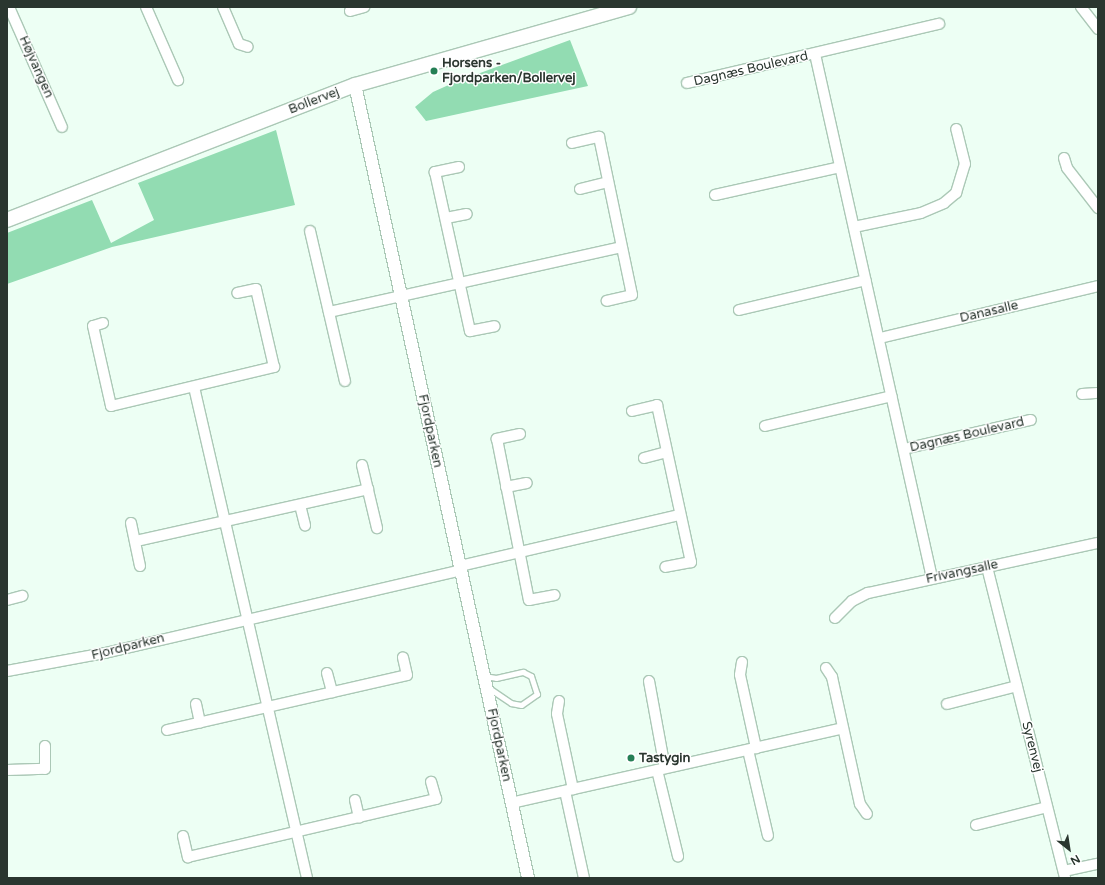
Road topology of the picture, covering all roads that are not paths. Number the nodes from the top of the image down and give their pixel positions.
1 (9, 7) edge
2 (146, 7) edge
3 (223, 7) edge
4 (364, 7) edge
5 (629, 7) edge
6 (1081, 7) edge
7 (350, 11) dead end
8 (939, 24) dead end
9 (1098, 29) edge
10 (248, 47) dead end
11 (815, 54) junction
12 (178, 80) dead end
13 (687, 83) dead end
14 (355, 85) junction
15 (62, 127) dead end
16 (956, 129) dead end
17 (572, 143) dead end
18 (1064, 158) dead end
19 (459, 167) dead end
20 (840, 167) junction
21 (608, 182) junction
22 (580, 189) dead end
23 (715, 195) dead end
24 (1098, 208) edge
25 (467, 214) dead end
26 (446, 218) junction
27 (7, 220) edge
28 (854, 227) junction
29 (310, 231) dead end
30 (621, 247) junction
31 (866, 280) junction
32 (460, 283) junction
33 (1098, 286) edge
34 (237, 293) dead end
35 (401, 296) junction
36 (607, 301) dead end
37 (739, 310) dead end
38 (329, 312) junction
39 (103, 323) dead end
40 (495, 326) dead end
41 (880, 338) junction
42 (345, 381) dead end
43 (194, 386) junction
44 (1098, 393) edge
45 (1082, 394) dead end
46 (892, 396) junction
47 (632, 411) dead end
48 (1031, 420) dead end
49 (765, 426) dead end
50 (520, 434) dead end
51 (904, 449) junction
52 (666, 452) junction
53 (644, 458) dead end
54 (362, 465) dead end
55 (527, 482) dead end
56 (506, 486) junction
57 (368, 489) junction
58 (300, 505) junction
59 (680, 515) junction
60 (225, 520) junction
61 (131, 523) dead end
62 (304, 525) dead end
63 (377, 528) dead end
64 (136, 541) junction
65 (1098, 543) edge
66 (519, 552) junction
67 (140, 566) dead end
68 (665, 567) dead end
69 (987, 567) junction
70 (460, 568) junction
71 (932, 578) junction
72 (555, 595) dead end
73 (22, 596) dead end
74 (7, 600) edge
75 (247, 618) junction
76 (835, 618) dead end
77 (403, 657) dead end
78 (742, 662) dead end
79 (826, 668) dead end
80 (7, 671) edge
81 (327, 673) dead end
82 (485, 680) junction
83 (649, 680) dead end
84 (1017, 686) junction
85 (332, 692) junction
86 (559, 701) dead end
87 (196, 704) dead end
88 (947, 704) dead end
89 (268, 707) junction
90 (200, 723) junction
91 (843, 728) junction
92 (166, 730) dead end
93 (45, 746) dead end
94 (752, 749) junction
95 (661, 769) junction
96 (7, 770) edge
97 (431, 782) dead end
98 (569, 790) junction
99 (355, 800) dead end
100 (511, 803) junction
101 (1047, 807) junction
102 (867, 814) dead end
103 (359, 818) junction
104 (976, 825) dead end
105 (296, 832) junction
106 (183, 836) dead end
107 (768, 836) dead end
108 (678, 856) dead end
109 (1098, 864) edge
110 (1064, 875) edge
111 (307, 878) edge
112 (528, 878) edge
113 (584, 878) edge

1 - 15 street, Højvangen
2 - 12 street
3 - 10 street
4 - 7 street
5 - 14 main road, Bollervej
6 - 9 street
8 - 11 street, Dagnæs Boulevard
11 - 13 street, Dagnæs Boulevard
11 - 20 street, Dagnæs Boulevard
14 - 27 main road, Bollervej
14 - 35 street, Fjordparken
16 - 28 street
17 - 21 street
18 - 24 street
19 - 26 street
20 - 23 street
20 - 28 street, Dagnæs Boulevard
21 - 22 street
21 - 30 street
25 - 26 street
26 - 32 street
28 - 31 street, Dagnæs Boulevard
29 - 38 street
30 - 32 street
30 - 36 street
31 - 37 street
31 - 41 street, Dagnæs Boulevard
32 - 35 street
32 - 40 street
33 - 41 street, Danasalle
34 - 43 street
35 - 38 street
35 - 70 street, Fjordparken
38 - 42 street
39 - 43 street
41 - 46 street, Dagnæs Boulevard
43 - 60 street
44 - 45 street
46 - 49 street
46 - 51 street, Dagnæs Boulevard
47 - 52 street
48 - 51 street, Dagnæs Boulevard
50 - 56 street
51 - 71 street, Dagnæs Boulevard
52 - 53 street
52 - 59 street
54 - 57 street
55 - 56 street
56 - 66 street
57 - 58 street
57 - 63 street
58 - 60 street
58 - 62 street
59 - 66 street, Fjordparken
59 - 68 street
60 - 64 street
60 - 75 street
61 - 64 street
64 - 67 street
65 - 69 street, Frivangsalle
66 - 70 street, Fjordparken
66 - 72 street
69 - 71 street, Frivangsalle
69 - 84 street, Syrenvej
70 - 75 street, Fjordparken
70 - 82 street, Fjordparken
71 - 76 street, Frivangsalle
73 - 74 street
75 - 80 street, Fjordparken
75 - 89 street
77 - 85 street
78 - 94 street
79 - 91 street
81 - 85 street
82 - 82 lane
82 - 100 street, Fjordparken
83 - 95 street
84 - 88 street
84 - 101 street, Syrenvej
85 - 89 street
86 - 98 street
87 - 90 street
89 - 90 street
89 - 105 street
90 - 92 street
91 - 94 street
91 - 102 street
93 - 96 street
94 - 95 street
94 - 107 street
95 - 98 street
95 - 108 street
97 - 103 street
98 - 100 street
98 - 113 street
99 - 103 street
100 - 112 street, Fjordparken
101 - 104 street
101 - 110 street, Syrenvej
103 - 105 street
105 - 106 street
105 - 111 street
109 - 110 street, Syrenvej

